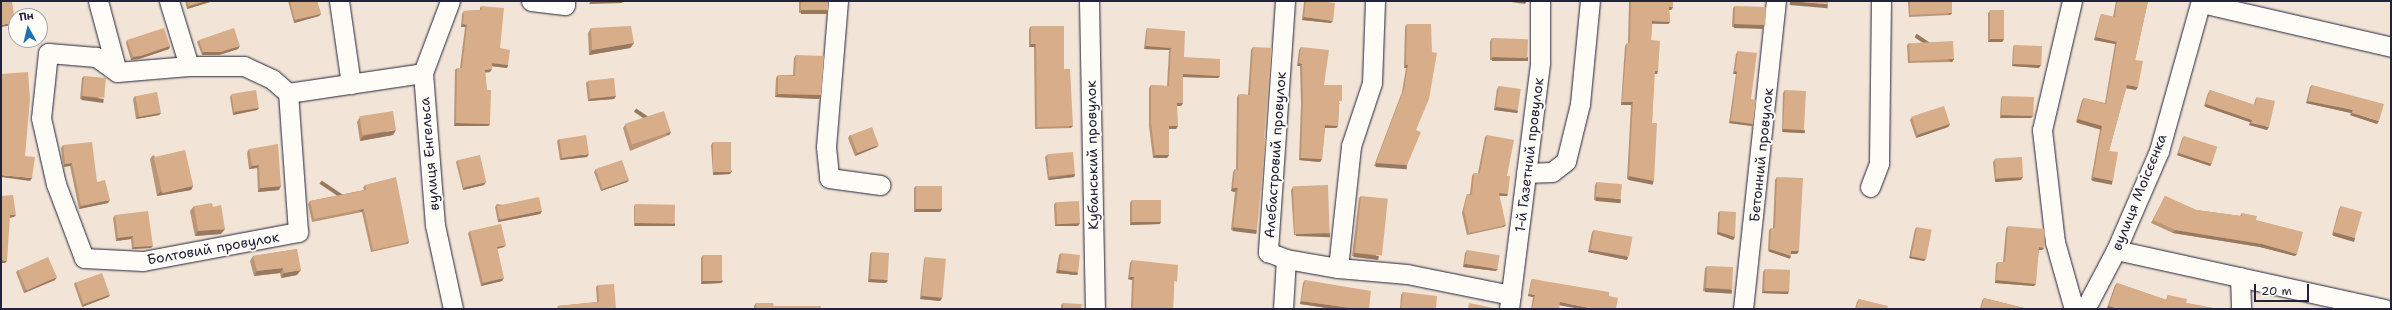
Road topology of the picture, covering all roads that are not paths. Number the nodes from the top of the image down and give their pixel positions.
1 (98, 1) edge
2 (170, 1) edge
3 (339, 1) edge
4 (450, 1) edge
5 (531, 1) edge
6 (565, 1) edge
7 (838, 1) edge
8 (1089, 1) edge
9 (1285, 1) edge
10 (1375, 1) edge
11 (1540, 1) edge
12 (1590, 1) edge
13 (1776, 1) edge
14 (1881, 1) edge
15 (2072, 1) edge
16 (2201, 2) edge
17 (2391, 47) edge
18 (188, 66) junction
19 (117, 72) junction
20 (423, 73) junction
21 (351, 84) junction
22 (288, 93) junction
23 (1526, 173) junction
24 (881, 185) dead end
25 (1870, 187) dead end
26 (2116, 250) junction
27 (1286, 260) junction
28 (1338, 268) junction
29 (2240, 277) junction
30 (1510, 302) edge
31 (453, 309) edge
32 (1095, 309) edge
33 (1283, 309) edge
34 (1743, 309) edge
35 (2074, 309) edge
36 (2085, 309) edge
37 (2241, 309) edge
38 (2385, 309) edge

1 - 19 street
2 - 18 street
3 - 21 street
4 - 20 street, вулиця Енгельса
5 - 6 street
7 - 24 street
8 - 32 street, Кубанський провулок
9 - 27 street, Алебастровий провулок
10 - 28 street
11 - 23 street, 1-й Газетний провулок
12 - 23 street
13 - 34 street, Бетонний провулок
14 - 25 street
15 - 35 street
16 - 17 street
16 - 26 street, вулиця Моісєєнка
18 - 19 street
18 - 22 street
19 - 22 street, Болтовий провулок
20 - 21 street
20 - 31 street, вулиця Енгельса
21 - 22 street
23 - 30 street, 1-й Газетний провулок
26 - 29 street
26 - 36 street, вулиця Моісєєнка
27 - 28 street, Алебастровий провулок
27 - 33 street
28 - 30 street, Алебастровий провулок
29 - 37 street
29 - 38 street

